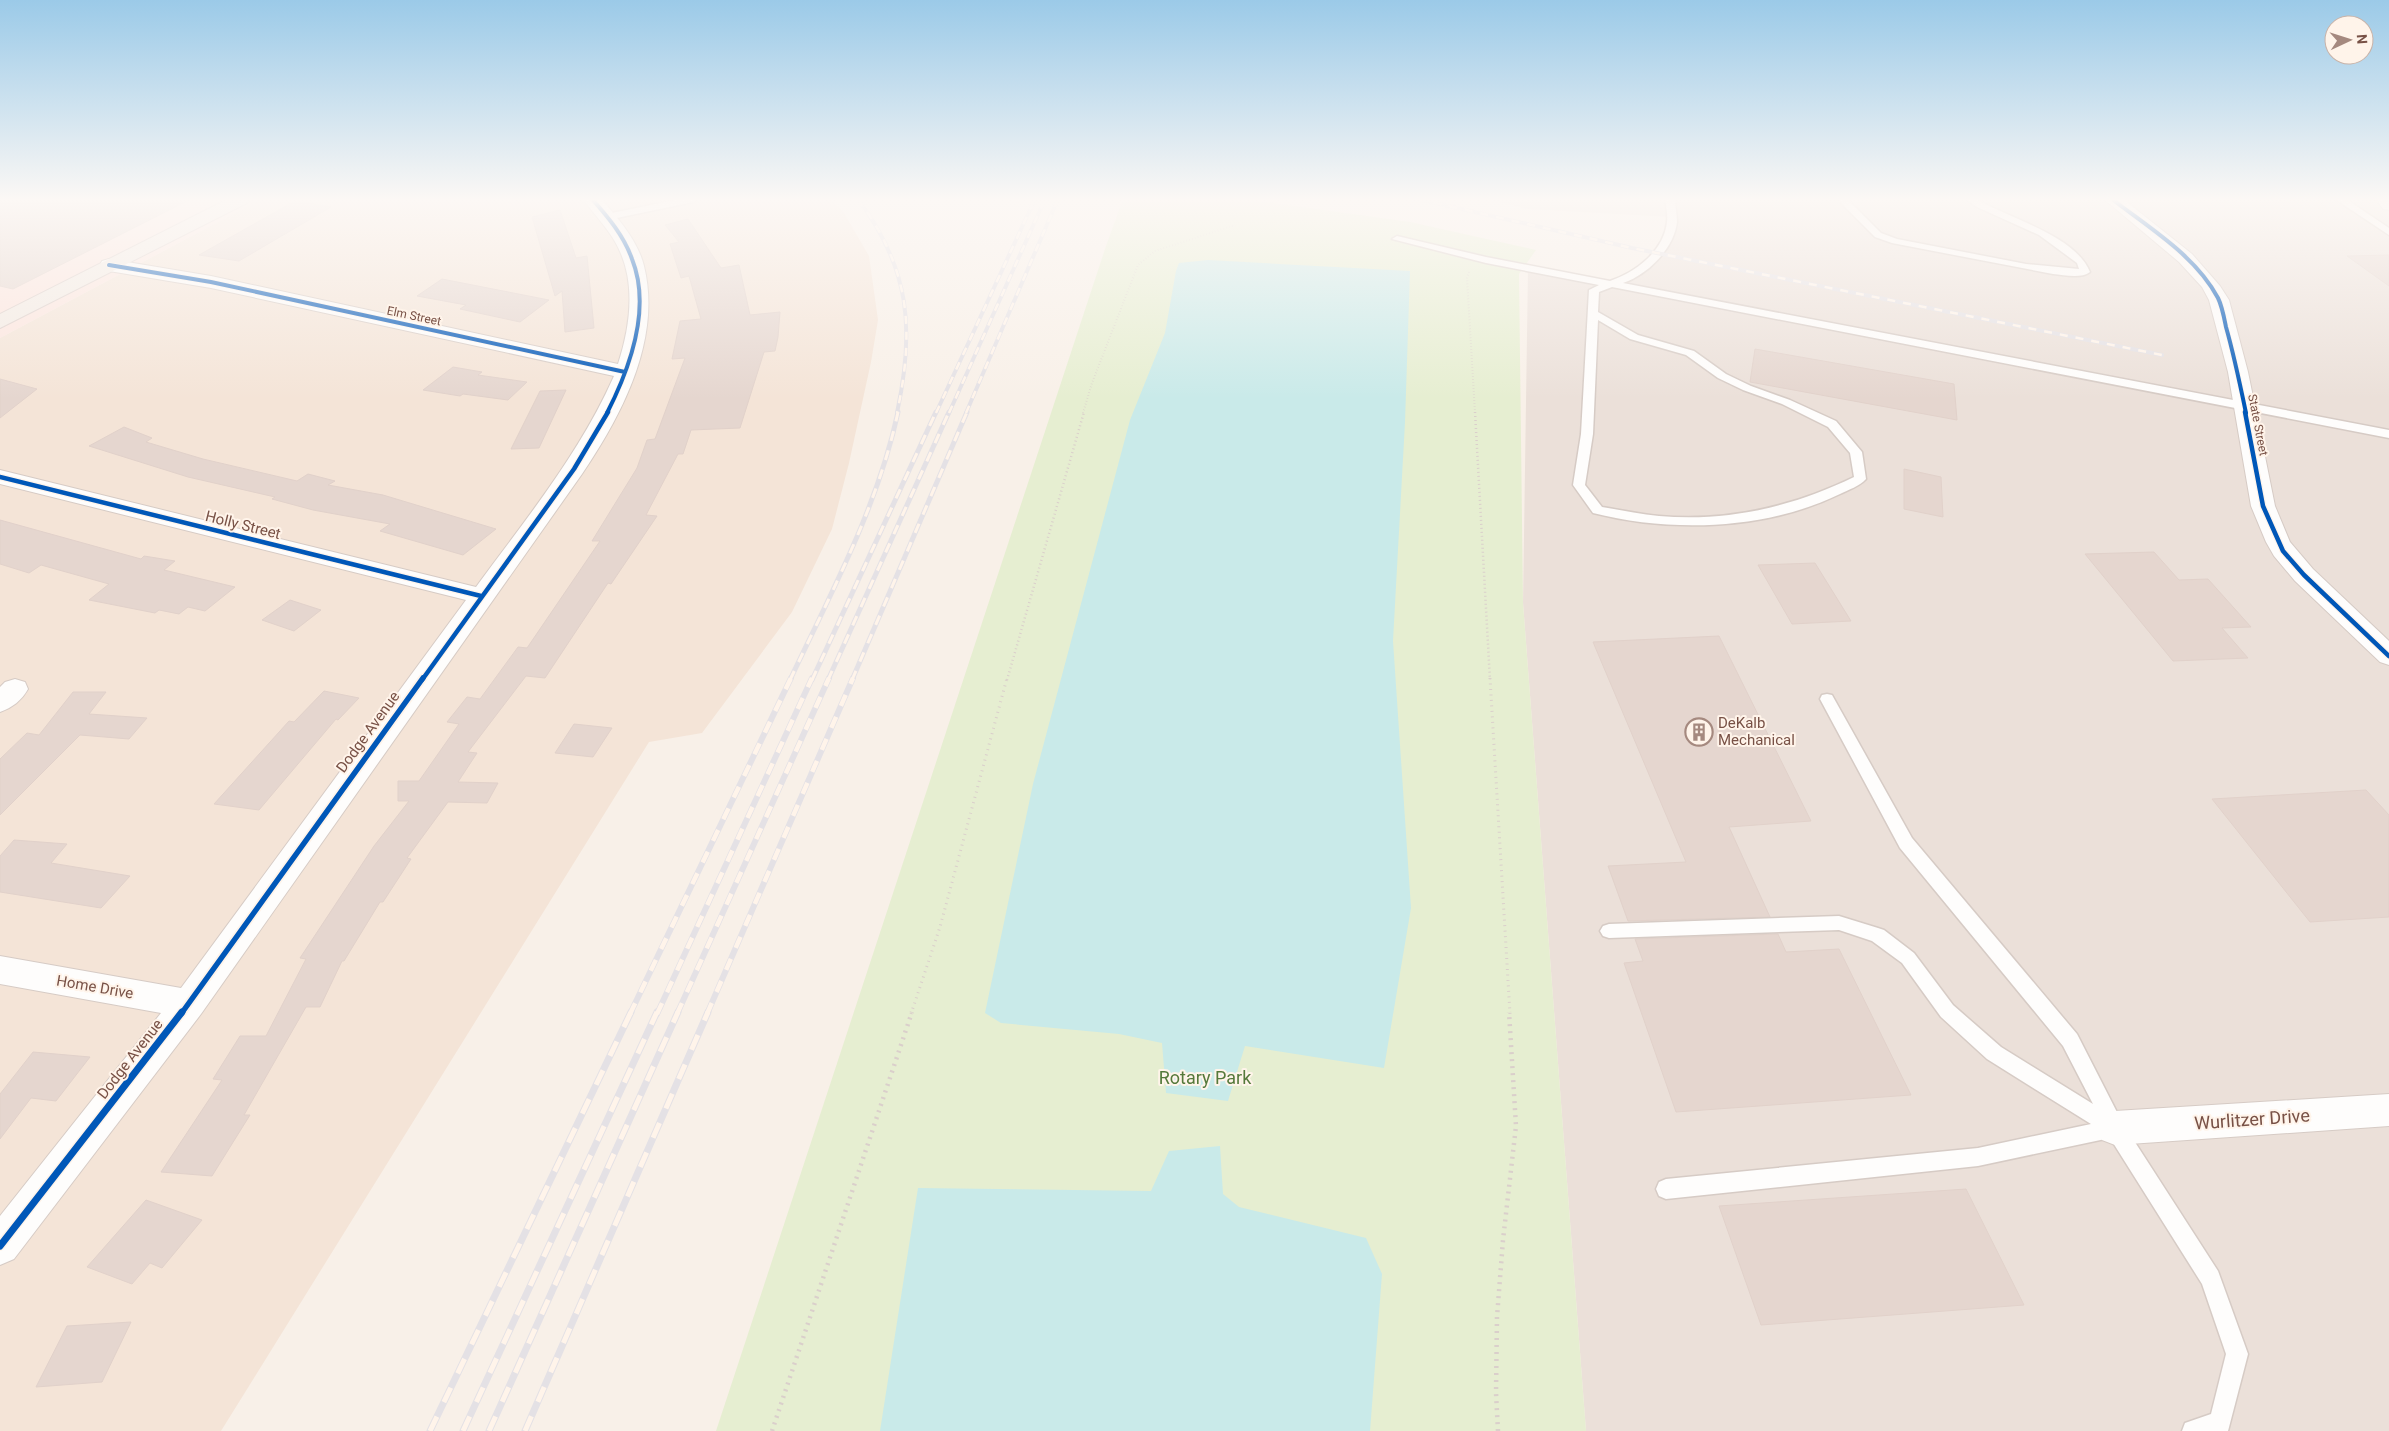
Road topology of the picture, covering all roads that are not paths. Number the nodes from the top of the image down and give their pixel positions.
1 (108, 266) edge
2 (114, 266) edge
3 (634, 266) edge
4 (1517, 266) edge
5 (1645, 266) edge
6 (2027, 266) edge
7 (2083, 266) edge
8 (2193, 266) edge
9 (1612, 284) junction
10 (1593, 313) junction
11 (0, 322) edge
12 (626, 372) junction
13 (2244, 407) junction
14 (2389, 434) edge
15 (0, 478) edge
16 (481, 596) junction
17 (2389, 656) edge
18 (1827, 699) dead end
19 (1609, 931) dead end
20 (0, 970) edge
21 (189, 1004) junction
22 (2389, 1110) edge
23 (2115, 1128) junction
24 (1666, 1189) dead end
25 (0, 1246) edge
26 (2193, 1431) edge

1 - 11 main road
2 - 12 street, Elm Street
3 - 12 street, Dodge Avenue
4 - 9 lane
5 - 9 lane
6 - 7 lane
8 - 13 street, State Street
9 - 10 lane
9 - 13 lane
10 - 10 lane
12 - 16 street, Dodge Avenue
13 - 14 lane
13 - 17 street, State Street
15 - 16 street, Holly Street
16 - 21 street, Dodge Avenue
18 - 23 lane
19 - 23 lane
20 - 21 street, Home Drive
21 - 25 street, Dodge Avenue
22 - 23 street, Wurlitzer Drive
23 - 24 lane
23 - 26 lane

